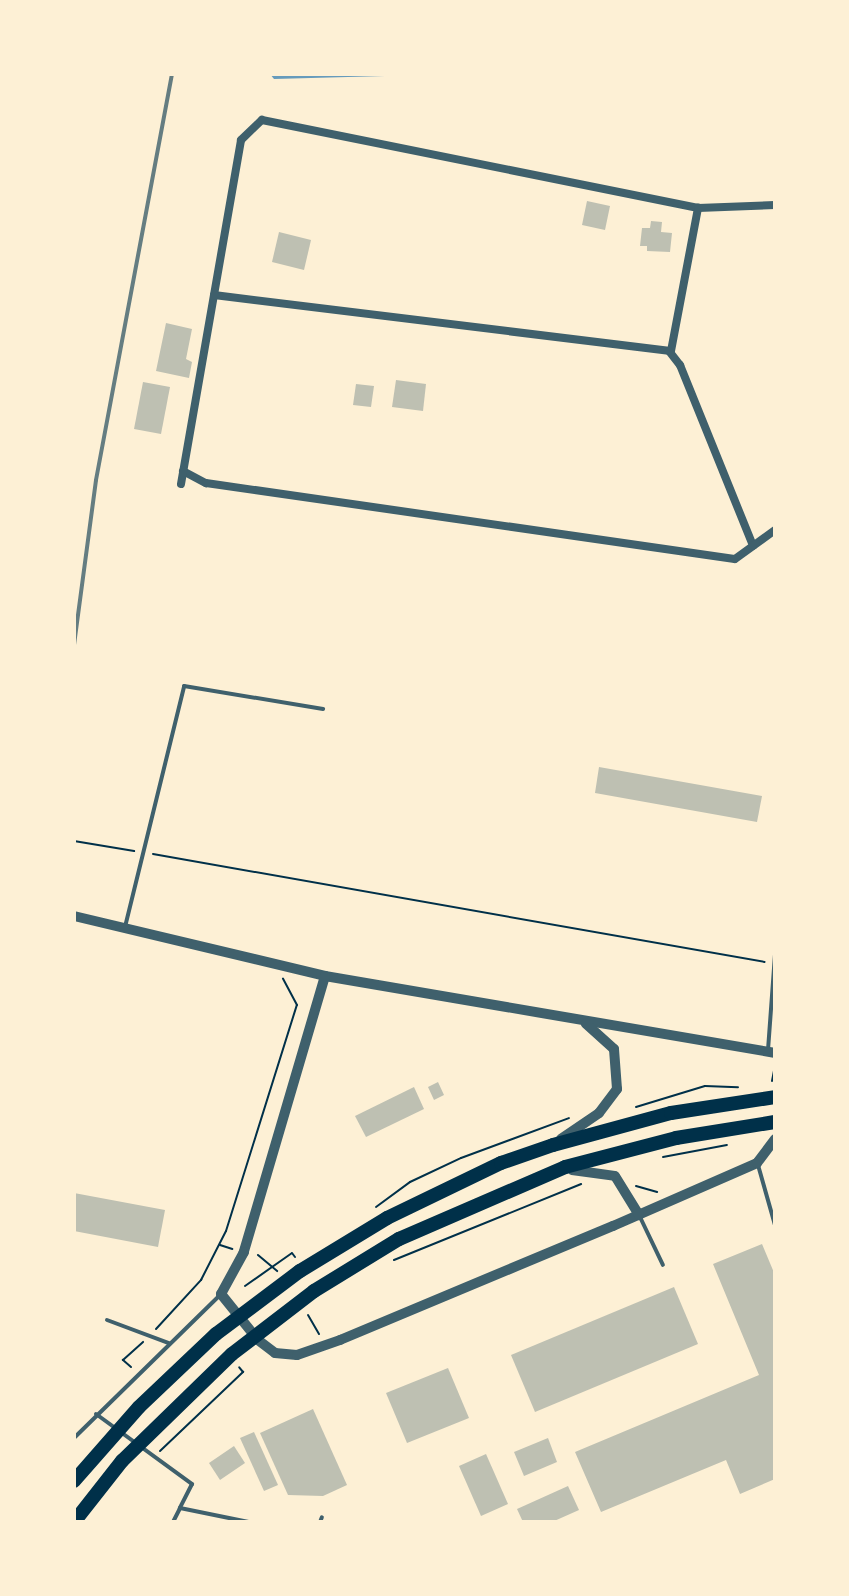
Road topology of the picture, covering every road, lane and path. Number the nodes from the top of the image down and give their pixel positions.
1 (775, 205) edge
2 (698, 208) junction
3 (214, 295) junction
4 (669, 351) junction
5 (183, 471) junction
6 (181, 484) dead end
7 (775, 530) edge
8 (753, 546) junction
9 (323, 709) dead end
10 (74, 841) edge
11 (144, 853) junction
12 (74, 916) edge
13 (125, 930) junction
14 (775, 955) edge
15 (774, 964) edge
16 (273, 966) junction
17 (325, 976) junction
18 (569, 1017) junction
19 (772, 1053) edge
20 (775, 1065) edge
21 (773, 1092) edge
22 (577, 1115) dead end
23 (775, 1122) edge
24 (775, 1139) edge
25 (732, 1143) dead end
26 (553, 1145) junction
27 (651, 1157) dead end
28 (775, 1161) edge
29 (757, 1163) junction
30 (775, 1170) edge
31 (548, 1173) junction
32 (630, 1181) dead end
33 (583, 1183) dead end
34 (672, 1200) junction
35 (375, 1208) dead end
36 (639, 1215) junction
37 (775, 1225) edge
38 (296, 1259) dead end
39 (386, 1263) dead end
40 (663, 1265) dead end
41 (245, 1286) dead end
42 (221, 1294) junction
43 (311, 1310) dead end
44 (301, 1318) dead end
45 (107, 1320) dead end
46 (152, 1333) junction
47 (169, 1343) junction
48 (249, 1358) dead end
49 (238, 1366) junction
50 (136, 1373) junction
51 (229, 1374) dead end
52 (96, 1414) junction
53 (74, 1438) edge
54 (155, 1459) junction
55 (74, 1481) edge
56 (180, 1508) junction
57 (74, 1522) edge
58 (173, 1522) edge
59 (249, 1522) edge

1 - 2 street
2 - 3 street
2 - 4 street
3 - 4 street
3 - 5 street
4 - 8 street
5 - 6 street
5 - 8 street
7 - 8 street
9 - 11 lane
10 - 11 path
11 - 13 lane
11 - 15 path
12 - 13 street
13 - 16 street
14 - 15 lane
15 - 19 lane
16 - 17 street
16 - 46 path
17 - 18 street
17 - 42 street
18 - 19 street
18 - 26 street
20 - 21 path
21 - 26 highway
22 - 35 path
23 - 31 highway
24 - 29 street
25 - 27 path
26 - 55 highway
28 - 30 path
29 - 34 street
29 - 37 lane
31 - 36 street
31 - 57 highway
32 - 34 path
33 - 39 path
34 - 36 street
36 - 40 lane
36 - 42 street
38 - 41 path
42 - 47 lane
43 - 44 path
45 - 46 lane
46 - 47 lane
46 - 50 path
47 - 50 lane
48 - 49 path
49 - 51 path
49 - 54 path
50 - 52 lane
52 - 53 lane
52 - 54 lane
54 - 56 lane
56 - 58 lane
56 - 59 lane

